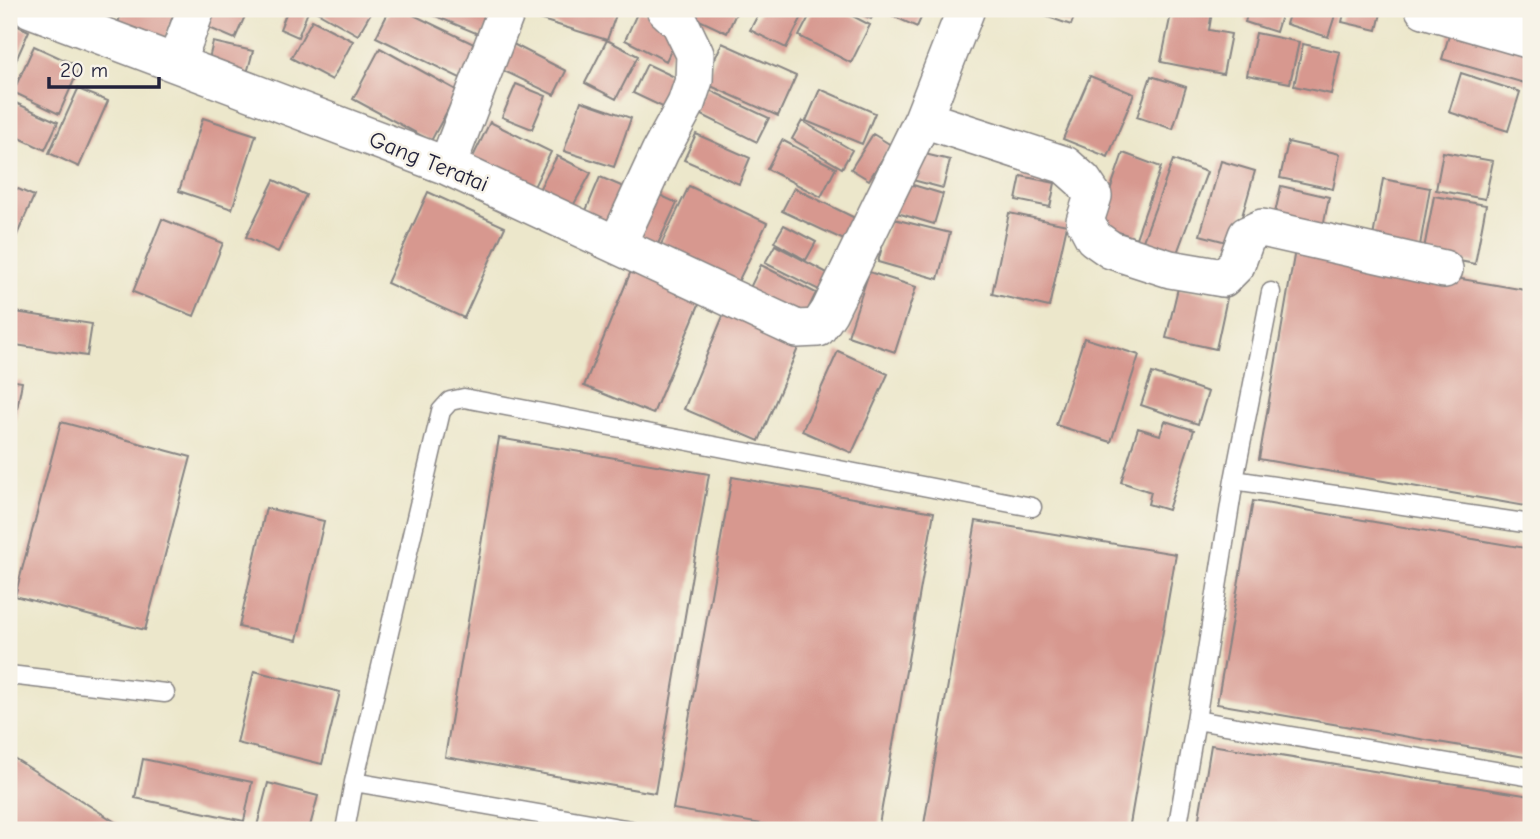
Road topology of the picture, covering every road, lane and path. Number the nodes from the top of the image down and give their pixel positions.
1 (31, 9) edge
2 (196, 9) edge
3 (507, 9) edge
4 (665, 9) edge
5 (965, 9) edge
6 (1424, 9) edge
7 (1531, 40) edge
8 (176, 63) junction
9 (923, 119) junction
10 (447, 166) junction
11 (617, 245) junction
12 (1444, 269) dead end
13 (1272, 292) dead end
14 (1234, 481) junction
15 (1032, 507) dead end
16 (1531, 524) edge
17 (9, 675) edge
18 (165, 693) dead end
19 (1196, 720) junction
20 (1531, 777) edge
21 (354, 782) junction
22 (345, 830) edge
23 (631, 830) edge
24 (1177, 830) edge

1 - 8 street, Gang Teratai
2 - 8 street
3 - 10 street
4 - 11 street
5 - 9 street
6 - 7 street
8 - 10 street, Gang Teratai
9 - 11 street, Gang Teratai
9 - 12 street
10 - 11 street, Gang Teratai
13 - 14 lane
14 - 16 lane
14 - 19 lane
15 - 21 lane
17 - 18 lane
19 - 20 lane
19 - 24 lane
21 - 22 lane
21 - 23 lane

